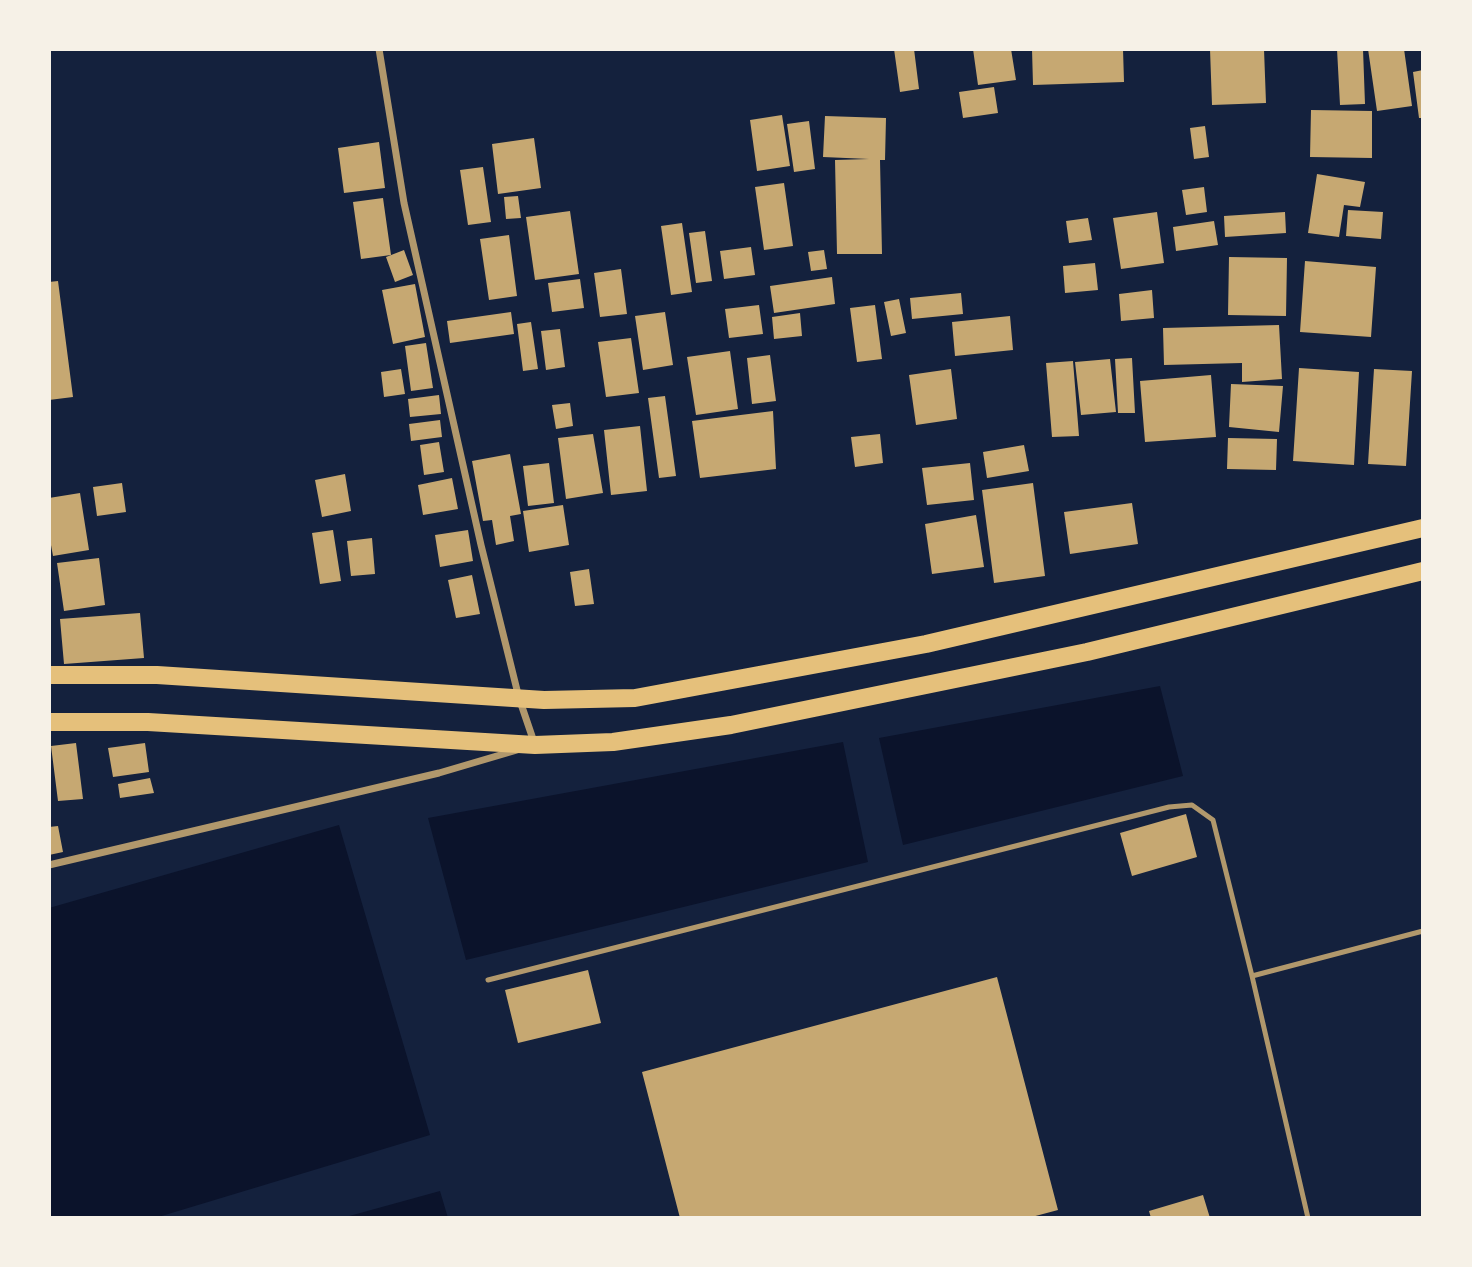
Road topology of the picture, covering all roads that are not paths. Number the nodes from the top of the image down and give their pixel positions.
1 (380, 49) edge
2 (1423, 528) edge
3 (1423, 570) edge
4 (49, 675) edge
5 (519, 698) junction
6 (49, 722) edge
7 (535, 745) junction
8 (49, 865) edge
9 (1423, 931) edge
10 (1252, 976) junction
11 (488, 980) dead end
12 (1308, 1218) edge

1 - 5 street
2 - 5 main road
3 - 7 main road
4 - 5 main road
5 - 7 street
6 - 7 main road
7 - 8 street
9 - 10 lane
10 - 11 lane
10 - 12 lane

